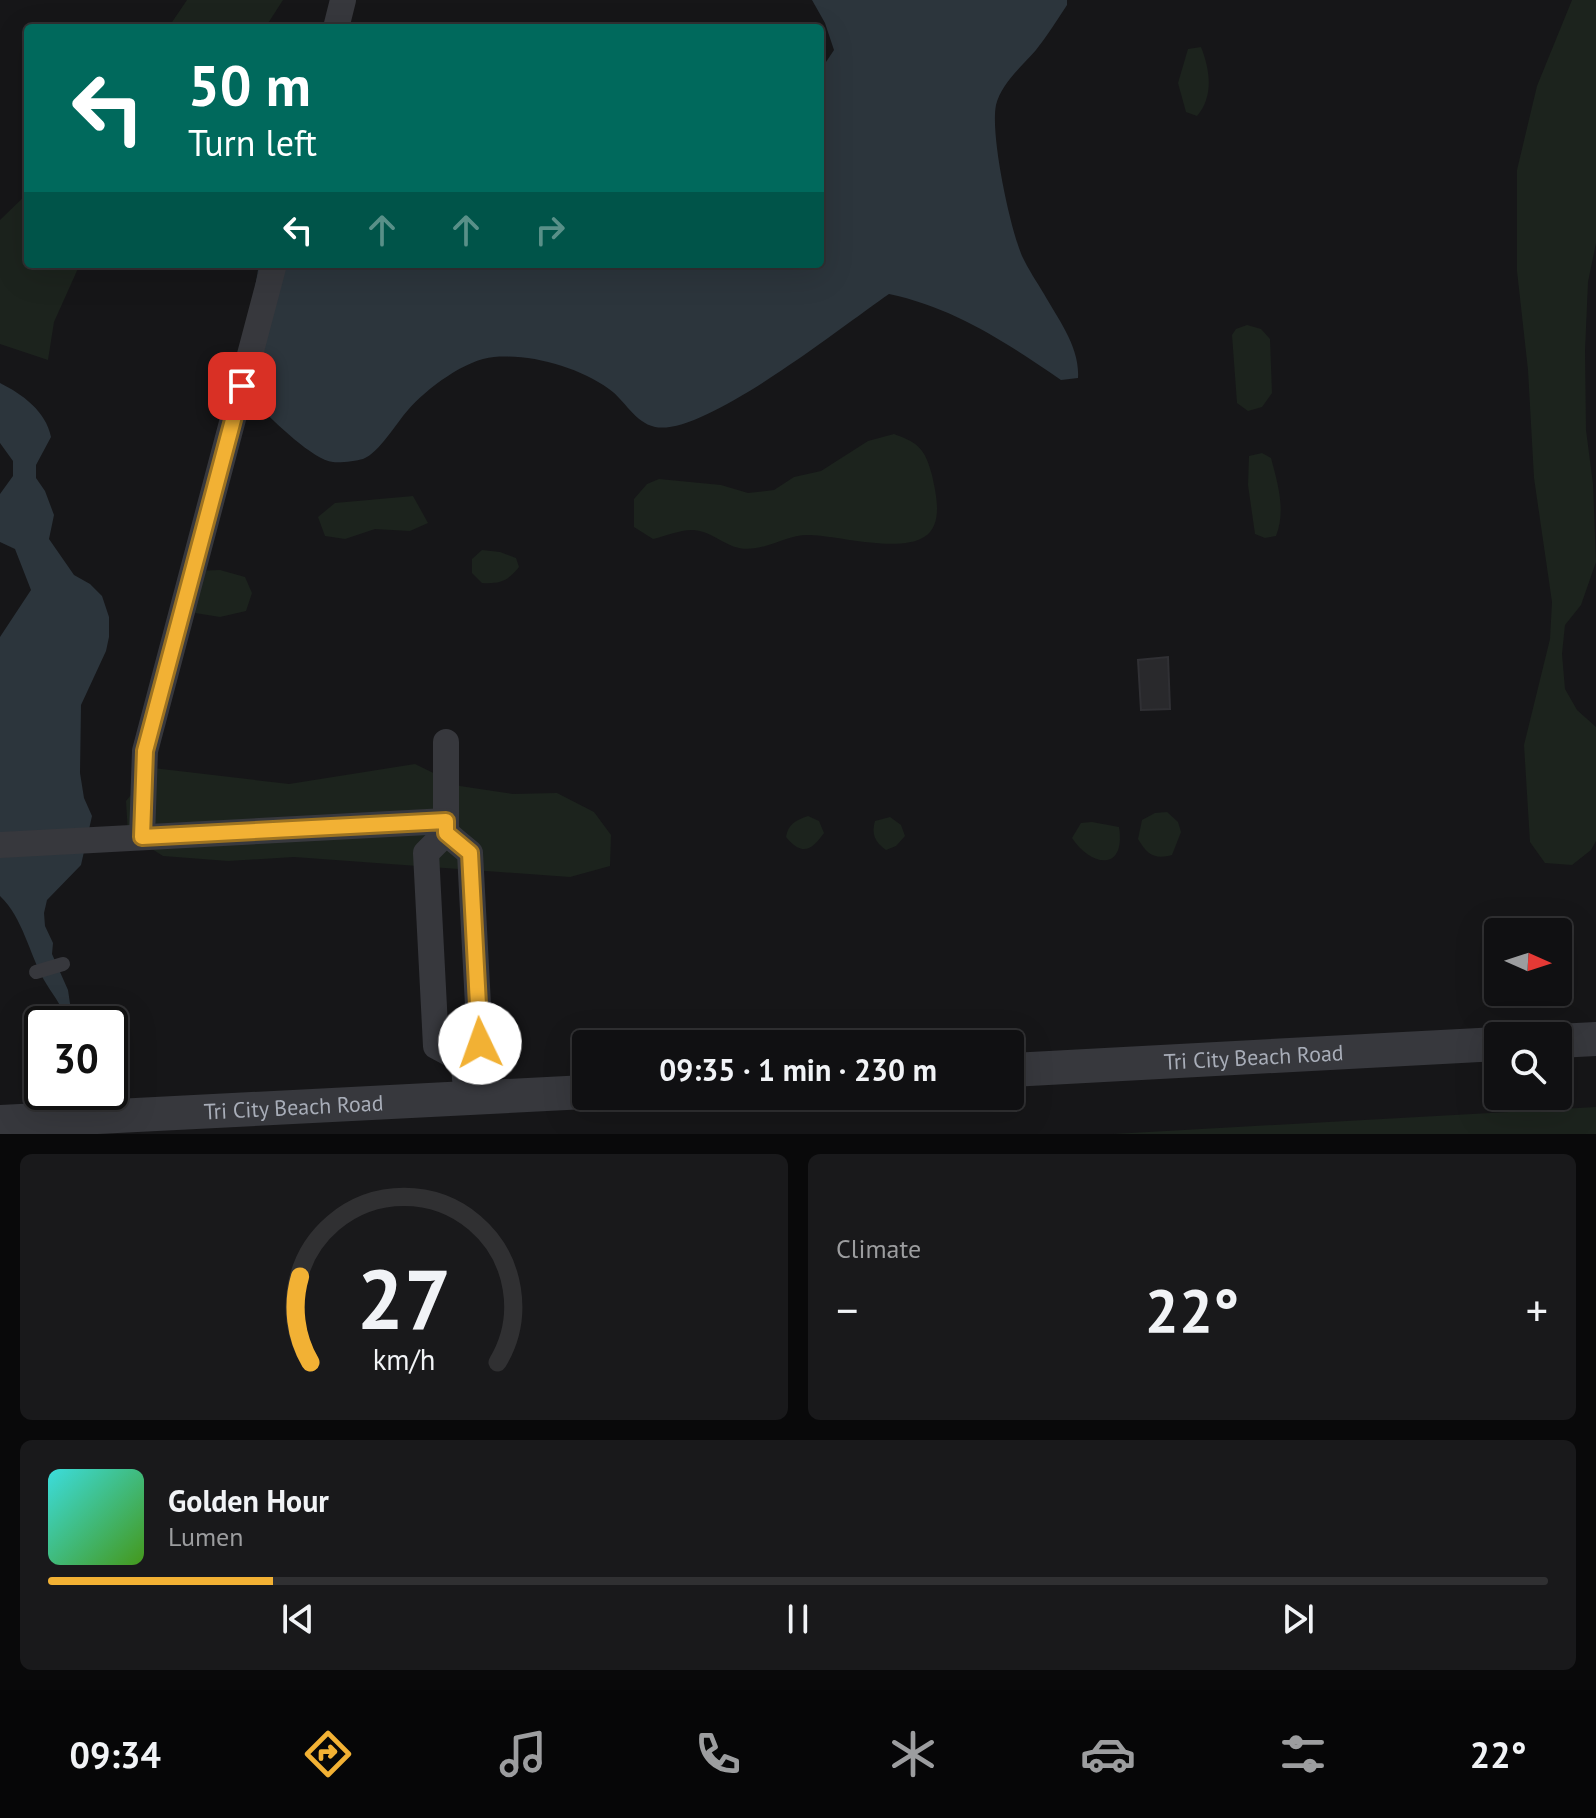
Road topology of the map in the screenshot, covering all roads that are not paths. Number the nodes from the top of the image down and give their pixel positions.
1 (343, 0) edge
2 (337, 24) edge
3 (273, 268) edge
4 (446, 742) dead end
5 (446, 827) junction
6 (142, 837) junction
7 (0, 845) edge
8 (63, 964) dead end
9 (36, 972) dead end
10 (1596, 1039) edge
11 (1572, 1040) edge
12 (1484, 1045) edge
13 (464, 1061) junction
14 (1024, 1069) edge
15 (572, 1093) edge
16 (466, 1098) junction
17 (0, 1122) edge

1 - 2 street
3 - 6 street
4 - 5 street
5 - 6 street
5 - 13 street
5 - 13 street
6 - 7 street
8 - 9 lane
10 - 11 street
12 - 14 street, Tri City Beach Road
13 - 16 street
15 - 16 street, Tri City Beach Road
16 - 17 street, Tri City Beach Road

